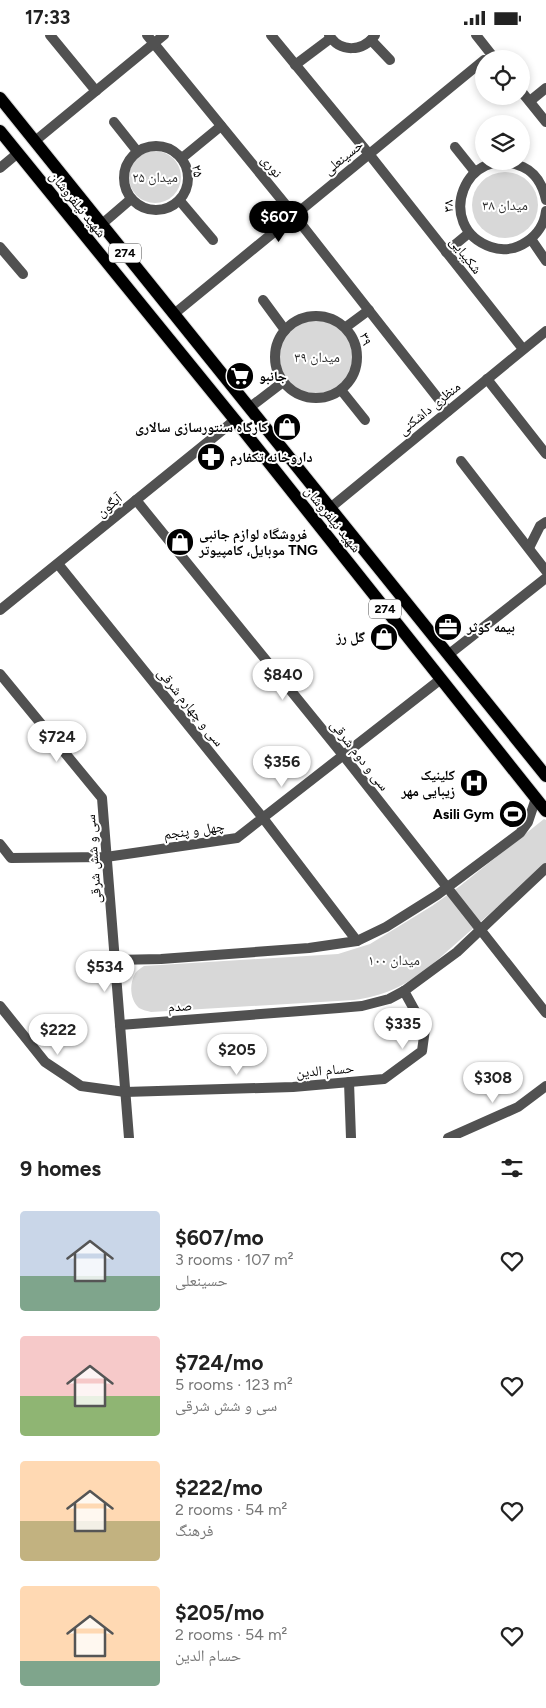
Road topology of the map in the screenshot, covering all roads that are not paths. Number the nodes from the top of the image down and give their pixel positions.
1 (50, 35) edge
2 (146, 35) edge
3 (164, 35) edge
4 (271, 35) edge
5 (476, 35) edge
6 (330, 37) edge
7 (373, 37) edge
8 (154, 44) junction
9 (484, 50) edge
10 (390, 61) dead end
11 (296, 65) junction
12 (475, 69) edge
13 (546, 88) edge
14 (96, 91) junction
15 (0, 98) edge
16 (530, 101) joint
17 (114, 122) dead end
18 (546, 122) edge
19 (221, 127) junction
20 (0, 131) edge
21 (35, 141) junction
22 (455, 147) dead end
23 (137, 151) junction
24 (18, 153) junction
25 (369, 154) junction
26 (182, 159) junction
27 (0, 168) edge
28 (475, 172) junction
29 (546, 172) edge
30 (537, 178) junction
31 (132, 199) junction
32 (546, 200) edge
33 (180, 201) junction
34 (546, 211) edge
35 (294, 215) junction
36 (102, 224) junction
37 (469, 233) junction
38 (531, 239) junction
39 (213, 240) dead end
40 (0, 247) edge
41 (446, 252) junction
42 (546, 261) edge
43 (23, 274) dead end
44 (263, 300) dead end
45 (368, 310) junction
46 (174, 314) junction
47 (346, 327) junction
48 (285, 329) junction
49 (546, 331) edge
50 (523, 349) junction
51 (487, 379) junction
52 (283, 382) junction
53 (341, 390) junction
54 (249, 408) junction
55 (448, 411) junction
56 (235, 420) junction
57 (365, 420) dead end
58 (546, 454) edge
59 (461, 461) dead end
60 (136, 500) junction
61 (330, 508) junction
62 (546, 522) edge
63 (529, 548) junction
64 (58, 564) junction
65 (546, 571) edge
66 (546, 578) edge
67 (0, 610) edge
68 (448, 655) junction
69 (0, 674) edge
70 (441, 679) junction
71 (344, 755) junction
72 (546, 776) edge
73 (536, 798) junction
74 (546, 811) edge
75 (263, 818) junction
76 (0, 844) edge
77 (106, 857) junction
78 (546, 869) edge
79 (447, 889) junction
80 (480, 930) junction
81 (357, 941) junction
82 (115, 960) junction
83 (404, 991) junction
84 (0, 1005) edge
85 (546, 1013) edge
86 (120, 1025) junction
87 (349, 1082) junction
88 (546, 1085) edge
89 (126, 1092) junction
90 (129, 1138) edge
91 (351, 1138) edge
92 (448, 1138) edge

1 - 14 street
2 - 8 street, نوری
3 - 8 street
4 - 11 street, شکیبایی
5 - 9 street
6 - 7 street
6 - 11 street
7 - 10 street
8 - 14 street
8 - 19 street, نوری
11 - 25 street, شکیبایی
12 - 25 street, حسینعلی
13 - 16 street
14 - 21 street
15 - 21 main road, 274
16 - 18 street
17 - 23 street
19 - 26 street
19 - 35 street, نوری
20 - 24 main road, شهید نیلفروشان / 274
21 - 24 main road
21 - 36 main road, 274
22 - 28 street
23 - 26 street, ۲۵
23 - 31 street
24 - 27 street
24 - 56 main road, شهید نیلفروشان / 274
25 - 35 street, حسینعلی
25 - 41 street, شکیبایی
26 - 33 street, ۲۵
28 - 30 street
28 - 37 street, ۳۸
29 - 30 street
30 - 32 street
31 - 33 street
31 - 36 street
33 - 39 street
34 - 38 street
35 - 45 street, نوری
35 - 46 street, حسینعلی
36 - 46 main road, 274
37 - 38 street
37 - 41 street
38 - 42 street
40 - 43 street
41 - 50 street, شکیبایی
44 - 48 street
45 - 47 street
45 - 55 street, نوری
46 - 54 main road, 274
47 - 48 street, ۳۹
47 - 53 street, ۳۹
48 - 52 street
49 - 50 street, منظری داشکنی
50 - 51 street, منظری داشکنی
51 - 55 street, منظری داشکنی
51 - 58 street
52 - 53 street
52 - 54 street
53 - 57 street
54 - 56 main road
54 - 61 main road, شهید نیلفروشان / 274
55 - 61 street, منظری داشکنی
56 - 60 street, آبگون
56 - 70 main road, شهید نیلفروشان / 274
59 - 63 street
60 - 64 street, آبگون
60 - 71 street, سی و دوم شرقی
61 - 68 main road, شهید نیلفروشان / 274
62 - 63 street
63 - 65 street
64 - 67 street, آبگون
64 - 75 street, سی و چهارم شرقی
66 - 68 street
68 - 72 main road, شهید نیلفروشان / 274
69 - 77 street, سی و شش شرقی
70 - 71 street, چهل و پنجم
70 - 73 main road, شهید نیلفروشان / 274
71 - 75 street, چهل و پنجم
71 - 79 street, سی و دوم شرقی
73 - 74 main road, شهید نیلفروشان / 274
73 - 79 street
75 - 77 street, چهل و پنجم
75 - 81 street, سی و چهارم شرقی
76 - 77 street, چهل و پنجم
77 - 82 street, سی و شش شرقی
78 - 80 street
79 - 80 street
79 - 81 street
80 - 83 street, صدم
80 - 85 street
81 - 82 street
82 - 86 street
83 - 86 street, صدم
83 - 87 street, حسام الدین
84 - 89 street, حسام الدین
86 - 89 street
87 - 89 street, حسام الدین
87 - 91 street
88 - 92 street
89 - 90 street

